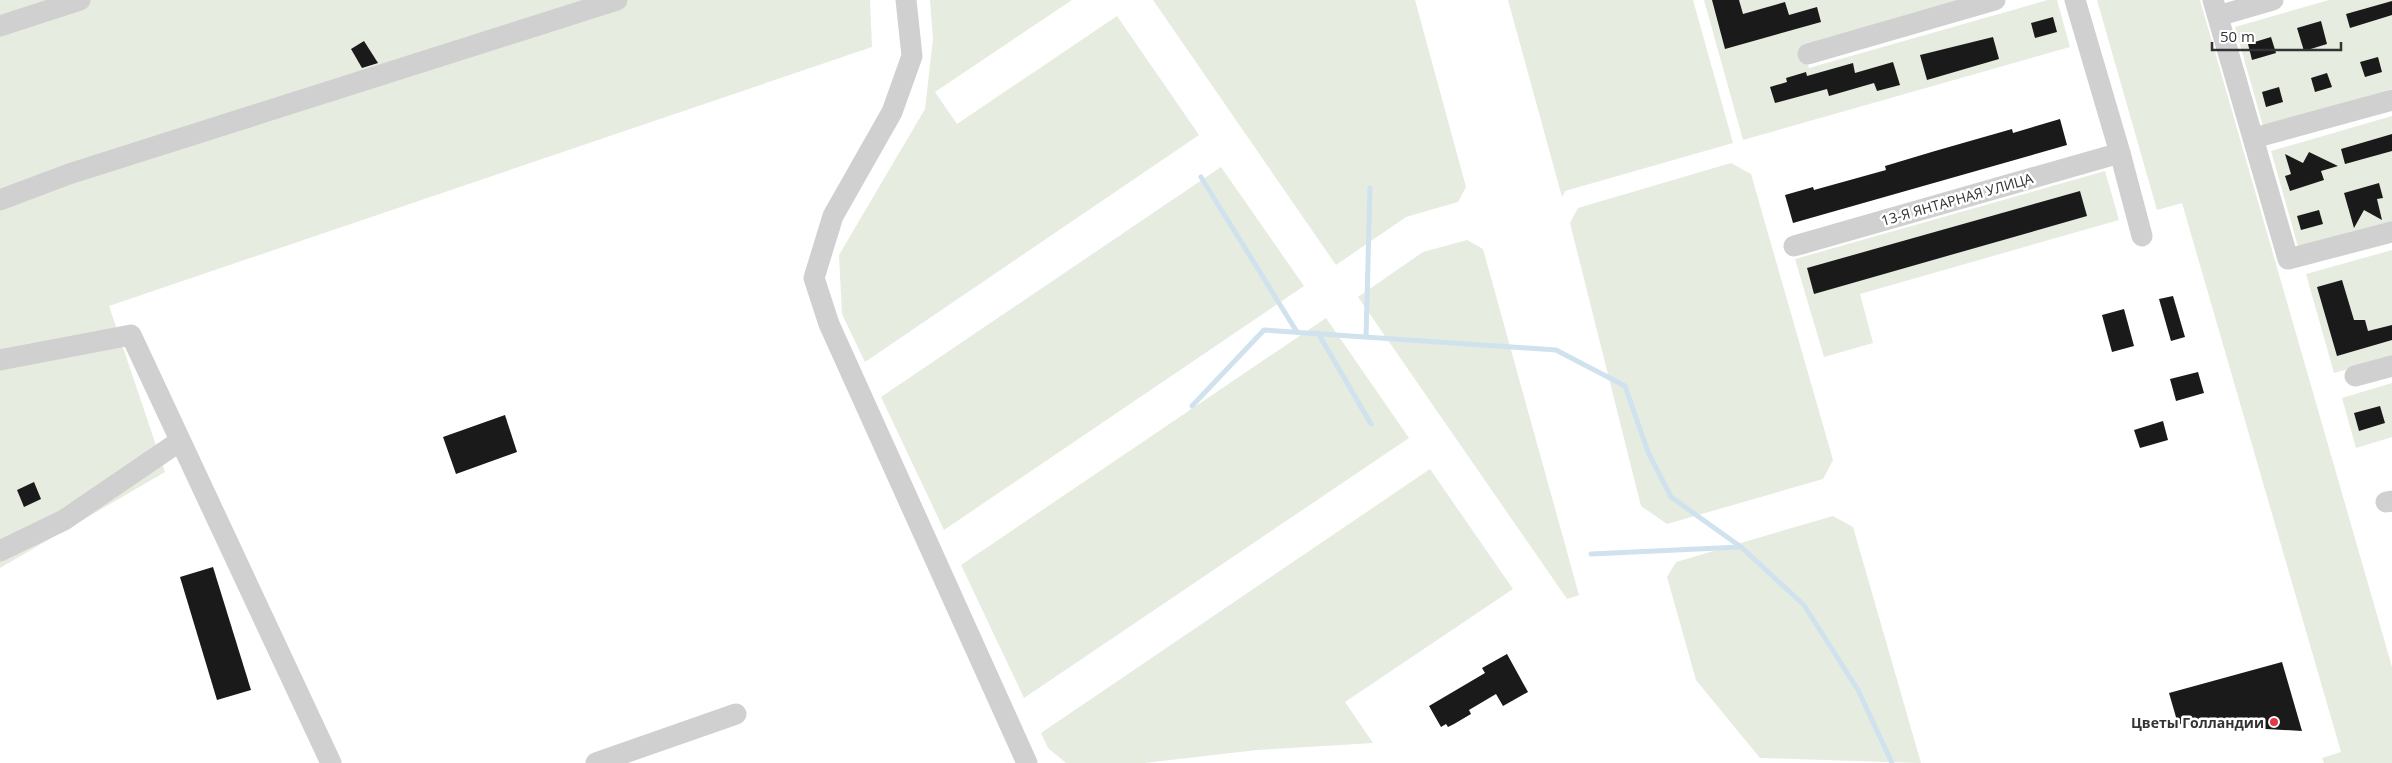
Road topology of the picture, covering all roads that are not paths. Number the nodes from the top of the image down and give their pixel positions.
1 (80, 0) edge
2 (617, 0) edge
3 (906, 0) edge
4 (1995, 0) edge
5 (2075, 0) edge
6 (2273, 0) edge
7 (2216, 8) edge
8 (0, 26) edge
9 (1808, 54) dead end
10 (2392, 100) edge
11 (2254, 138) junction
12 (2120, 153) junction
13 (0, 200) edge
14 (2392, 232) edge
15 (2142, 236) dead end
16 (1794, 246) dead end
17 (0, 360) edge
18 (2392, 366) edge
19 (2355, 376) dead end
20 (180, 441) junction
21 (0, 551) edge
22 (736, 714) dead end
23 (330, 763) edge
24 (596, 763) edge
25 (1027, 763) edge

1 - 8 street
2 - 13 street
3 - 25 street
4 - 9 street
5 - 12 street
6 - 7 street
7 - 11 street
10 - 11 street
11 - 14 street
12 - 15 street
12 - 16 street, 13-Я ЯНТАРНАЯ УЛИЦА
17 - 20 street
18 - 19 street
20 - 21 street
20 - 23 street
22 - 24 street

